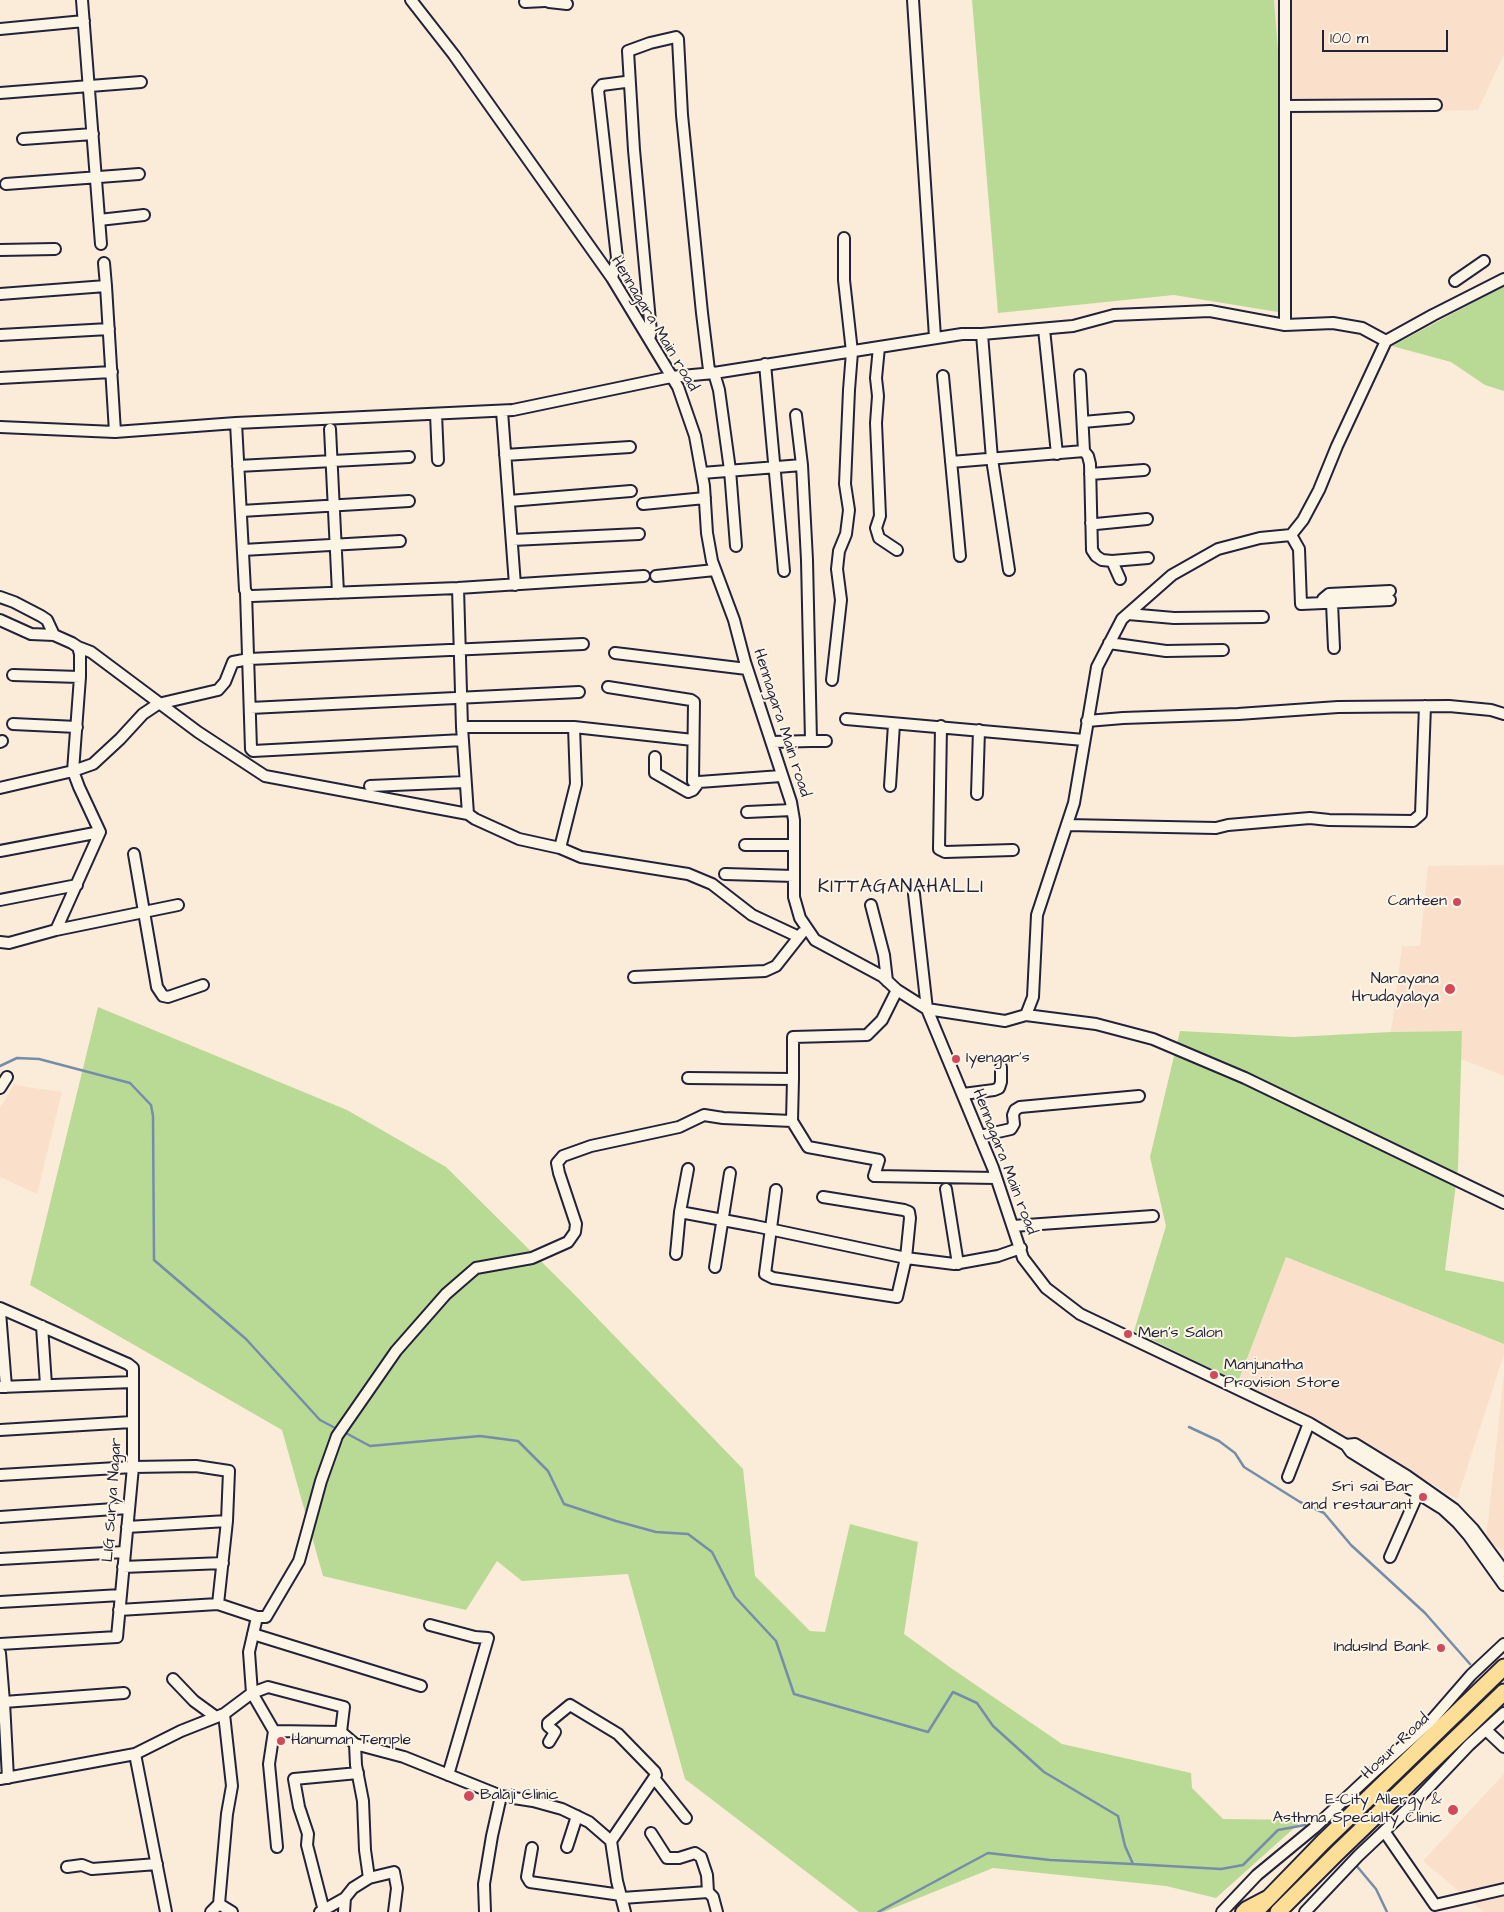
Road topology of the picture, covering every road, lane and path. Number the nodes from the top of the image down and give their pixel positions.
1 (82, 0) edge
2 (411, 0) edge
3 (913, 0) edge
4 (1285, 0) edge
5 (545, 1) edge
6 (525, 2) dead end
7 (567, 4) dead end
8 (84, 21) junction
9 (0, 29) edge
10 (141, 82) dead end
11 (625, 82) dead end
12 (89, 86) junction
13 (0, 93) edge
14 (1436, 105) dead end
15 (1286, 106) junction
16 (93, 134) junction
17 (23, 139) dead end
18 (139, 174) dead end
19 (96, 178) junction
20 (6, 184) dead end
21 (144, 215) dead end
22 (99, 220) junction
23 (844, 238) dead end
24 (101, 244) dead end
25 (55, 249) dead end
26 (0, 250) edge
27 (1484, 261) dead end
28 (104, 263) dead end
29 (612, 278) junction
30 (1504, 278) edge
31 (1454, 281) dead end
32 (106, 286) junction
33 (0, 294) edge
34 (1285, 325) junction
35 (109, 329) junction
36 (1044, 329) junction
37 (982, 334) junction
38 (0, 335) edge
39 (935, 337) junction
40 (649, 339) junction
41 (1386, 342) junction
42 (880, 347) junction
43 (852, 352) junction
44 (765, 364) junction
45 (112, 372) junction
46 (714, 373) junction
47 (1080, 375) dead end
48 (943, 376) dead end
49 (671, 377) junction
50 (0, 378) edge
51 (502, 411) junction
52 (436, 414) junction
53 (796, 415) dead end
54 (1128, 418) dead end
55 (1083, 422) junction
56 (236, 423) junction
57 (0, 427) edge
58 (330, 429) dead end
59 (115, 432) junction
60 (630, 446) dead end
61 (1084, 451) junction
62 (1057, 454) junction
63 (505, 455) junction
64 (408, 457) dead end
65 (992, 459) junction
66 (438, 460) dead end
67 (332, 461) junction
68 (951, 462) junction
69 (802, 465) junction
70 (238, 466) junction
71 (774, 467) junction
72 (730, 470) junction
73 (1144, 470) dead end
74 (702, 473) junction
75 (1090, 474) junction
76 (631, 491) dead end
77 (705, 498) junction
78 (409, 501) dead end
79 (509, 501) junction
80 (644, 504) dead end
81 (334, 505) junction
82 (241, 511) junction
83 (1147, 519) dead end
84 (1091, 523) junction
85 (639, 534) dead end
86 (1291, 535) junction
87 (512, 540) junction
88 (400, 541) dead end
89 (337, 545) junction
90 (736, 546) dead end
91 (243, 550) junction
92 (897, 550) dead end
93 (960, 556) dead end
94 (1148, 558) dead end
95 (1112, 561) junction
96 (715, 570) junction
97 (1009, 570) dead end
98 (784, 571) dead end
99 (644, 576) dead end
100 (656, 576) dead end
101 (1120, 579) dead end
102 (515, 585) junction
103 (458, 588) junction
104 (246, 593) junction
105 (338, 593) junction
106 (1390, 596) dead end
107 (0, 598) edge
108 (1327, 603) junction
109 (1128, 614) junction
110 (1263, 617) dead end
111 (0, 620) edge
112 (54, 635) junction
113 (1109, 643) junction
114 (583, 644) dead end
115 (78, 647) junction
116 (1334, 648) dead end
117 (460, 650) junction
118 (1223, 650) dead end
119 (615, 653) dead end
120 (249, 659) junction
121 (747, 669) junction
122 (13, 675) dead end
123 (80, 677) junction
124 (832, 680) dead end
125 (608, 687) dead end
126 (579, 692) dead end
127 (462, 698) junction
128 (158, 704) junction
129 (1426, 706) junction
130 (250, 708) junction
131 (1504, 714) edge
132 (846, 719) dead end
133 (1087, 721) junction
134 (13, 724) dead end
135 (894, 724) junction
136 (941, 726) junction
137 (77, 727) junction
138 (462, 727) junction
139 (574, 727) junction
140 (978, 730) junction
141 (463, 740) junction
142 (693, 740) junction
143 (1084, 740) junction
144 (811, 741) junction
145 (826, 741) dead end
146 (772, 742) junction
147 (655, 757) dead end
148 (73, 771) junction
149 (781, 776) junction
150 (465, 782) junction
151 (699, 782) junction
152 (370, 786) dead end
153 (890, 786) dead end
154 (0, 788) edge
155 (977, 794) dead end
156 (792, 810) junction
157 (747, 812) dead end
158 (468, 814) junction
159 (1067, 825) junction
160 (100, 832) junction
161 (745, 845) dead end
162 (794, 845) junction
163 (560, 848) junction
164 (1013, 850) dead end
165 (0, 851) edge
166 (134, 854) dead end
167 (725, 874) dead end
168 (794, 876) junction
169 (77, 885) junction
170 (914, 894) dead end
171 (0, 900) edge
172 (178, 905) dead end
173 (871, 905) dead end
174 (144, 912) junction
175 (806, 929) junction
176 (56, 930) junction
177 (799, 937) junction
178 (0, 942) edge
179 (634, 977) dead end
180 (887, 981) junction
181 (203, 986) dead end
182 (897, 990) junction
183 (927, 1009) junction
184 (1026, 1015) junction
185 (1001, 1067) dead end
186 (7, 1077) dead end
187 (688, 1078) dead end
188 (793, 1079) junction
189 (0, 1088) edge
190 (963, 1094) junction
191 (1139, 1096) dead end
192 (792, 1121) junction
193 (980, 1136) junction
194 (688, 1168) dead end
195 (730, 1173) dead end
196 (996, 1178) junction
197 (946, 1189) dead end
198 (776, 1190) dead end
199 (823, 1197) dead end
200 (1504, 1204) edge
201 (680, 1212) junction
202 (1152, 1216) dead end
203 (724, 1220) junction
204 (1013, 1226) junction
205 (770, 1230) junction
206 (1021, 1248) junction
207 (676, 1254) dead end
208 (906, 1258) junction
209 (958, 1264) junction
210 (715, 1267) dead end
211 (0, 1308) edge
212 (0, 1312) edge
213 (42, 1326) junction
214 (133, 1382) junction
215 (46, 1386) junction
216 (3, 1387) edge
217 (132, 1422) junction
218 (1309, 1423) junction
219 (0, 1430) edge
220 (133, 1467) junction
221 (0, 1475) edge
222 (1288, 1477) dead end
223 (1420, 1490) junction
224 (128, 1508) junction
225 (0, 1517) edge
226 (227, 1521) junction
227 (127, 1527) junction
228 (124, 1552) junction
229 (1390, 1557) dead end
230 (0, 1559) edge
231 (223, 1563) junction
232 (123, 1568) junction
233 (1504, 1572) edge
234 (1504, 1585) edge
235 (120, 1594) junction
236 (0, 1602) edge
237 (218, 1604) junction
238 (119, 1610) junction
239 (256, 1617) junction
240 (430, 1625) dead end
241 (253, 1634) junction
242 (0, 1644) edge
243 (1504, 1644) edge
244 (0, 1653) edge
245 (1504, 1667) edge
246 (173, 1679) dead end
247 (421, 1686) dead end
248 (1504, 1692) edge
249 (124, 1693) dead end
250 (252, 1693) junction
251 (4, 1702) junction
252 (1504, 1713) edge
253 (220, 1715) junction
254 (1486, 1730) junction
255 (274, 1731) junction
256 (341, 1732) junction
257 (549, 1742) dead end
258 (355, 1744) junction
259 (1504, 1747) edge
260 (135, 1754) junction
261 (358, 1773) junction
262 (448, 1775) junction
263 (4, 1778) edge
264 (654, 1778) junction
265 (501, 1796) junction
266 (577, 1816) junction
267 (686, 1818) dead end
268 (1384, 1831) junction
269 (651, 1833) dead end
270 (611, 1841) junction
271 (567, 1847) dead end
272 (277, 1848) dead end
273 (532, 1848) dead end
274 (156, 1864) junction
275 (67, 1867) dead end
276 (369, 1878) junction
277 (1504, 1890) edge
278 (708, 1892) junction
279 (1270, 1896) junction
280 (622, 1897) junction
281 (345, 1898) junction
282 (215, 1908) edge
283 (1281, 1910) edge
284 (322, 1911) edge
285 (166, 1912) edge
286 (232, 1912) edge
287 (344, 1912) edge
288 (394, 1912) edge
289 (485, 1912) edge
290 (625, 1912) edge
291 (717, 1912) edge
292 (1222, 1912) edge
293 (1242, 1912) edge
294 (1255, 1912) edge
295 (1305, 1912) edge

1 - 8 street
2 - 29 street, Hennagara Main road
3 - 39 street
4 - 15 street
5 - 6 street
5 - 7 street
8 - 9 street
8 - 12 street
10 - 12 street
11 - 29 street
12 - 13 street
12 - 16 street
14 - 15 street
15 - 34 street
16 - 17 street
16 - 19 street
18 - 19 street
19 - 20 street
19 - 22 street
21 - 22 street
22 - 24 street
23 - 43 street
25 - 26 street
27 - 31 street
28 - 32 street
29 - 40 street, Hennagara Main road
30 - 41 street
32 - 33 street
32 - 35 street
34 - 36 street
34 - 41 street
35 - 38 street
35 - 45 street
36 - 37 street
36 - 62 street
37 - 39 street
37 - 65 street
39 - 42 street
40 - 46 street
40 - 49 street, Hennagara Main road
41 - 86 street
42 - 43 street
42 - 92 street
43 - 44 street
43 - 124 street
44 - 46 street
44 - 71 street
45 - 50 street
45 - 59 street
46 - 49 street
46 - 72 street
47 - 55 street
48 - 68 street
49 - 51 street
49 - 74 street, Hennagara Main road
51 - 52 street
51 - 63 street
52 - 56 street
52 - 66 street
53 - 69 street
54 - 55 street
55 - 61 street
56 - 59 street
56 - 70 street
57 - 59 street
58 - 67 street
60 - 63 street
61 - 62 street
61 - 75 street
62 - 65 street
63 - 79 street
64 - 67 street
65 - 68 street
65 - 97 street
67 - 70 street
67 - 81 street
68 - 93 street
69 - 71 street
69 - 144 street
70 - 82 street
71 - 72 street
71 - 98 street
72 - 74 street
72 - 90 street
73 - 75 street
74 - 77 street, Hennagara Main road
75 - 84 street
76 - 79 street
77 - 80 street
77 - 96 street, Hennagara Main road
78 - 81 street
79 - 87 street
81 - 82 street
81 - 89 street
82 - 91 street
83 - 84 street
84 - 95 street
85 - 87 street
86 - 108 street
86 - 109 street
87 - 102 street
88 - 89 street
89 - 91 street
89 - 105 street
91 - 104 street
94 - 95 street
95 - 101 street
96 - 100 street
96 - 121 street, Hennagara Main road
99 - 102 street
102 - 103 street
103 - 105 street
103 - 117 street
104 - 105 street
104 - 120 street
106 - 108 street
107 - 112 street
108 - 116 street
109 - 110 street
109 - 113 street
111 - 112 street
112 - 115 street
113 - 118 street
113 - 133 street
114 - 117 street
115 - 123 street
115 - 128 street
117 - 120 street
117 - 127 street
119 - 121 street
120 - 128 street
120 - 130 street
121 - 146 street, Hennagara Main road
122 - 123 street
123 - 137 street
125 - 142 street
126 - 127 street
127 - 130 street
127 - 138 street
128 - 148 street
128 - 158 street
129 - 131 street
129 - 133 street
129 - 159 street
130 - 141 street
132 - 135 street
133 - 143 street
134 - 137 street
135 - 136 street
135 - 153 street
136 - 140 street
136 - 164 street
137 - 148 street
138 - 139 street
138 - 141 street
139 - 142 street
139 - 163 street
140 - 143 street
140 - 155 street
141 - 150 street
142 - 151 street
143 - 159 street
144 - 145 street
144 - 146 street
146 - 149 street, Hennagara Main road
147 - 151 street
148 - 154 street
148 - 160 street
149 - 151 street
149 - 156 street, Hennagara Main road
150 - 152 street
150 - 158 street
156 - 157 street
156 - 162 street, Hennagara Main road
158 - 163 street
159 - 184 street
160 - 165 street
160 - 169 street
161 - 162 street
162 - 168 street, Hennagara Main road
163 - 177 street
166 - 174 street
167 - 168 street
168 - 175 street, Hennagara Main road
169 - 171 street
169 - 176 street
170 - 183 street
172 - 174 street
173 - 180 street
174 - 176 street
174 - 181 street
175 - 177 street
175 - 180 street, Hennagara Main road
176 - 178 street
177 - 179 street
180 - 182 street, Hennagara Main road
182 - 183 street, Hennagara Main road
182 - 188 street
183 - 184 street
183 - 190 street, Hennagara Main road
184 - 200 street
185 - 190 street
186 - 189 street
187 - 188 street
188 - 192 street
190 - 193 street, Hennagara Main road
191 - 193 street
192 - 196 street
192 - 239 street
193 - 196 street, Hennagara Main road
194 - 201 street
195 - 203 street
196 - 204 street, Hennagara Main road
197 - 209 street
198 - 205 street
199 - 208 street
201 - 203 street
201 - 207 street
202 - 204 street
203 - 205 street
203 - 210 street
204 - 206 street, Hennagara Main road
205 - 208 street
205 - 208 street
206 - 209 street
206 - 218 street, Hennagara Main road
208 - 209 street
211 - 213 street
212 - 216 street
213 - 214 street
213 - 215 street
214 - 215 street
214 - 217 street, LIG Surya Nagar
215 - 216 street
217 - 219 street
217 - 220 street, LIG Surya Nagar
218 - 222 street
218 - 223 street, Hennagara Main road
220 - 221 street
220 - 224 street, LIG Surya Nagar
220 - 226 street
223 - 229 street
223 - 233 street
223 - 234 street, Hennagara Main road
224 - 225 street
224 - 227 street, LIG Surya Nagar
226 - 227 street
226 - 231 street
227 - 228 street, LIG Surya Nagar
228 - 230 street
228 - 232 street, LIG Surya Nagar
231 - 232 street
231 - 237 street
232 - 235 street, LIG Surya Nagar
235 - 236 street
235 - 238 street, LIG Surya Nagar
237 - 238 street
237 - 239 street
238 - 242 street, LIG Surya Nagar
239 - 241 street
240 - 262 street
241 - 247 street
241 - 250 street
243 - 292 street
244 - 251 street
245 - 279 highway, Hosur Road
246 - 253 street
248 - 283 highway
249 - 251 street
250 - 253 street
250 - 255 street
250 - 256 street
251 - 263 street
252 - 254 street
253 - 260 street
253 - 282 street
254 - 259 street
254 - 268 street
255 - 256 street
255 - 272 street
256 - 258 street
257 - 264 street
258 - 261 street
258 - 262 street
260 - 263 street
260 - 274 street
261 - 276 street
261 - 284 street
262 - 265 street
264 - 267 street
264 - 270 street
265 - 266 street
265 - 289 street
266 - 270 street
266 - 271 street
268 - 277 street
268 - 295 street
269 - 278 street
270 - 280 street
273 - 280 street
274 - 275 street
274 - 285 street
276 - 281 street
276 - 288 street
278 - 280 street
278 - 291 street
279 - 293 main road
279 - 294 highway, Hosur Road
280 - 290 street
281 - 284 street
281 - 287 street
282 - 286 street

